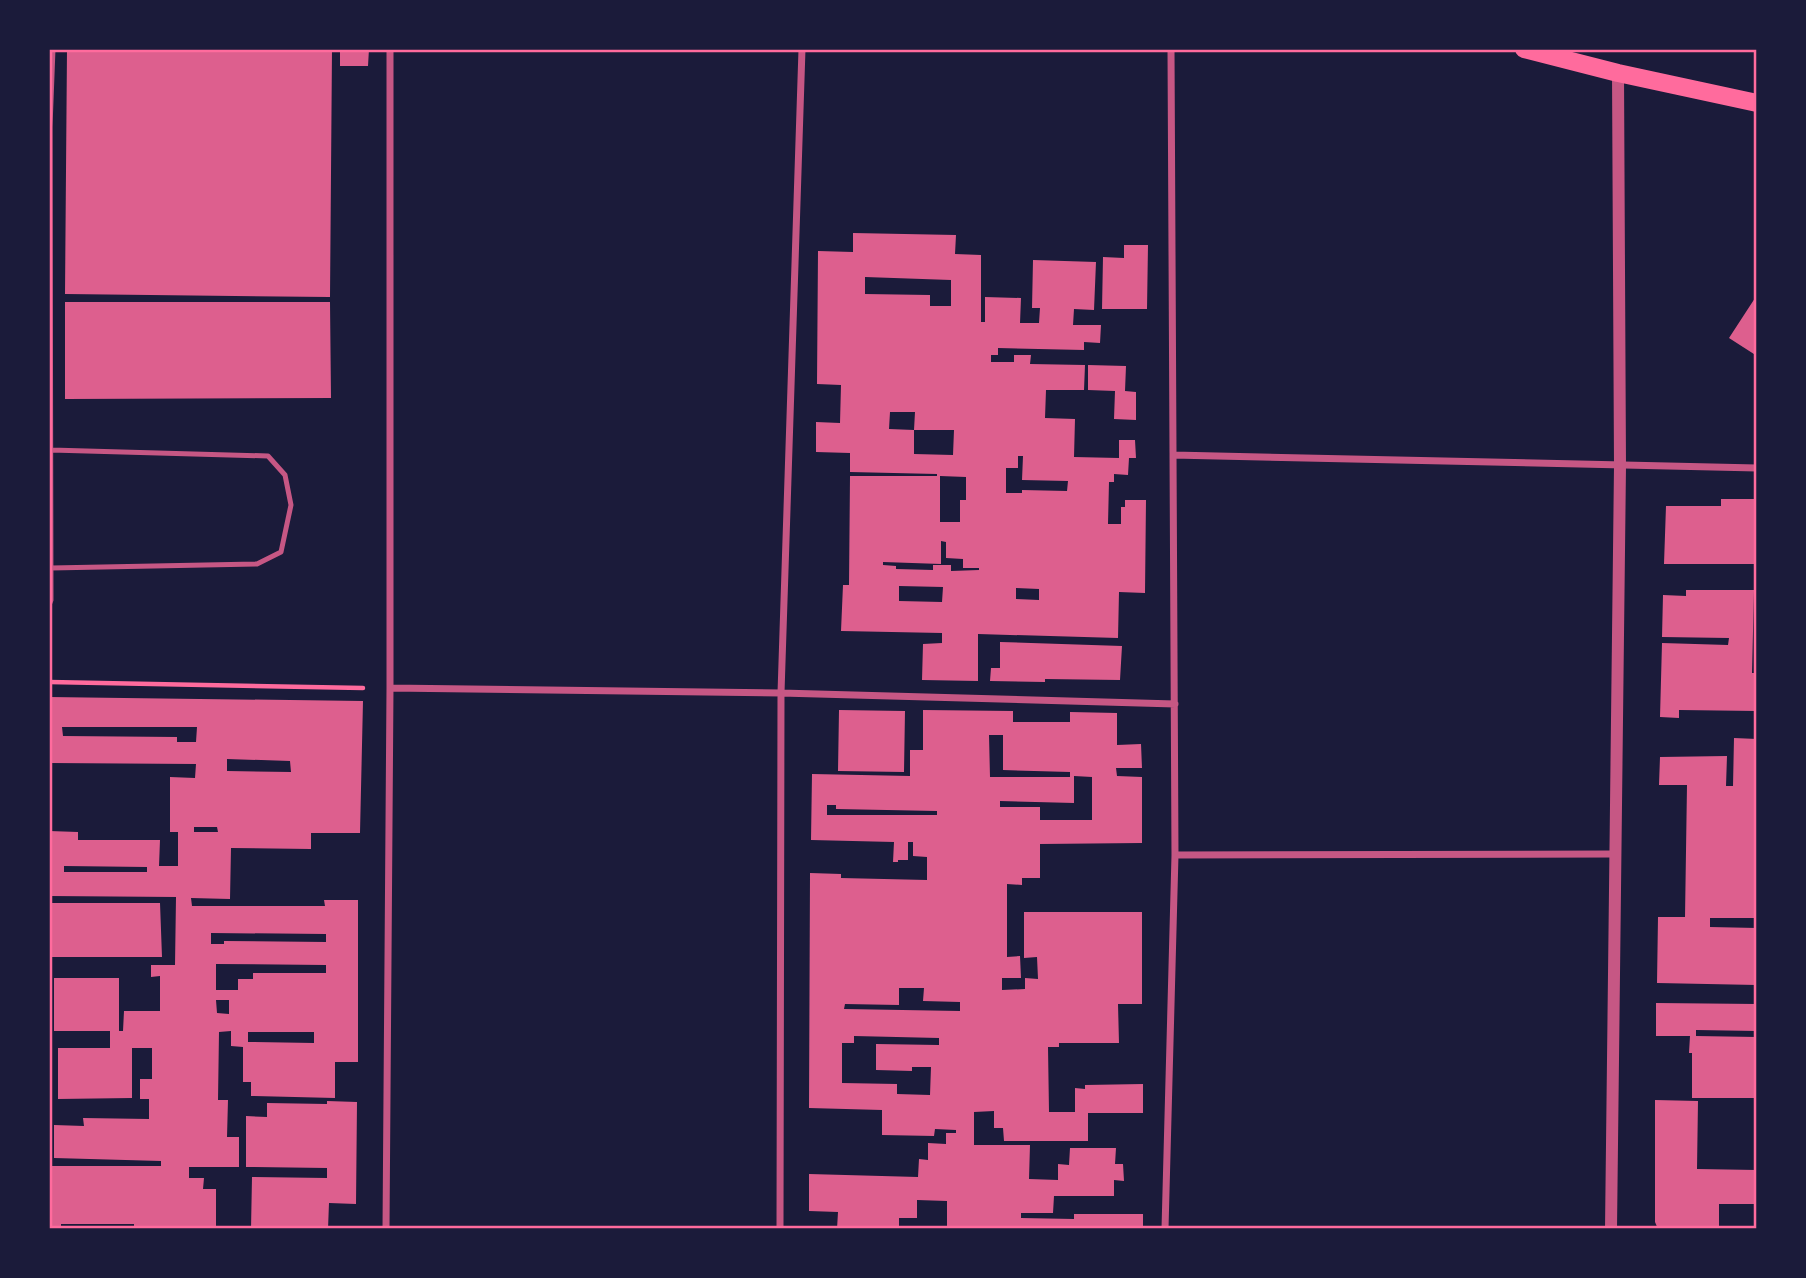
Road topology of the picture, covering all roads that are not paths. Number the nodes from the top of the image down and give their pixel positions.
1 (52, 49) edge
2 (390, 49) edge
3 (802, 49) edge
4 (1171, 49) edge
5 (1524, 49) edge
6 (1618, 73) junction
7 (1757, 103) edge
8 (51, 450) edge
9 (1173, 455) junction
10 (1620, 466) junction
11 (1757, 468) edge
12 (51, 568) edge
13 (49, 605) edge
14 (390, 688) junction
15 (781, 693) junction
16 (1175, 704) junction
17 (1614, 853) junction
18 (1175, 855) junction
19 (386, 1229) edge
20 (780, 1229) edge
21 (1165, 1229) edge
22 (1611, 1229) edge

1 - 8 lane
2 - 14 street
3 - 15 street
4 - 9 street
5 - 6 main road
6 - 7 main road
6 - 10 street
8 - 12 lane
8 - 12 lane
9 - 10 street
9 - 16 street
10 - 11 street
10 - 17 street
12 - 13 lane
14 - 15 street
14 - 19 street
15 - 16 street
15 - 20 street
16 - 18 street
17 - 18 street
17 - 22 street
18 - 21 street

